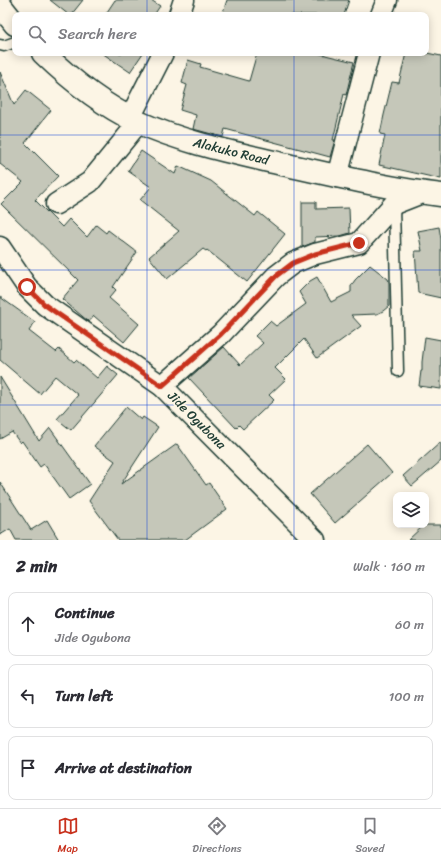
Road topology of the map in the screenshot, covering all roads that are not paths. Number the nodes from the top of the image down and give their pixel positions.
1 (184, 0) edge
2 (387, 0) edge
3 (0, 5) edge
4 (180, 12) edge
5 (382, 12) edge
6 (12, 20) edge
7 (12, 43) edge
8 (0, 45) edge
9 (46, 56) edge
10 (162, 56) edge
11 (368, 56) edge
12 (135, 120) junction
13 (337, 177) junction
14 (431, 194) edge
15 (56, 204) dead end
16 (394, 204) junction
17 (0, 247) edge
18 (398, 371) dead end
19 (162, 386) junction
20 (316, 540) edge

1 - 4 street
2 - 5 street
3 - 6 main road
7 - 8 lane
9 - 12 main road, Alakuko Road
10 - 12 street
11 - 13 street
12 - 13 main road, Alakuko Road
12 - 15 street
13 - 14 main road, Alakuko Road
14 - 16 street
16 - 18 lane
16 - 19 street
17 - 19 street, Jide Ogubona
19 - 20 street, Jide Ogubona

